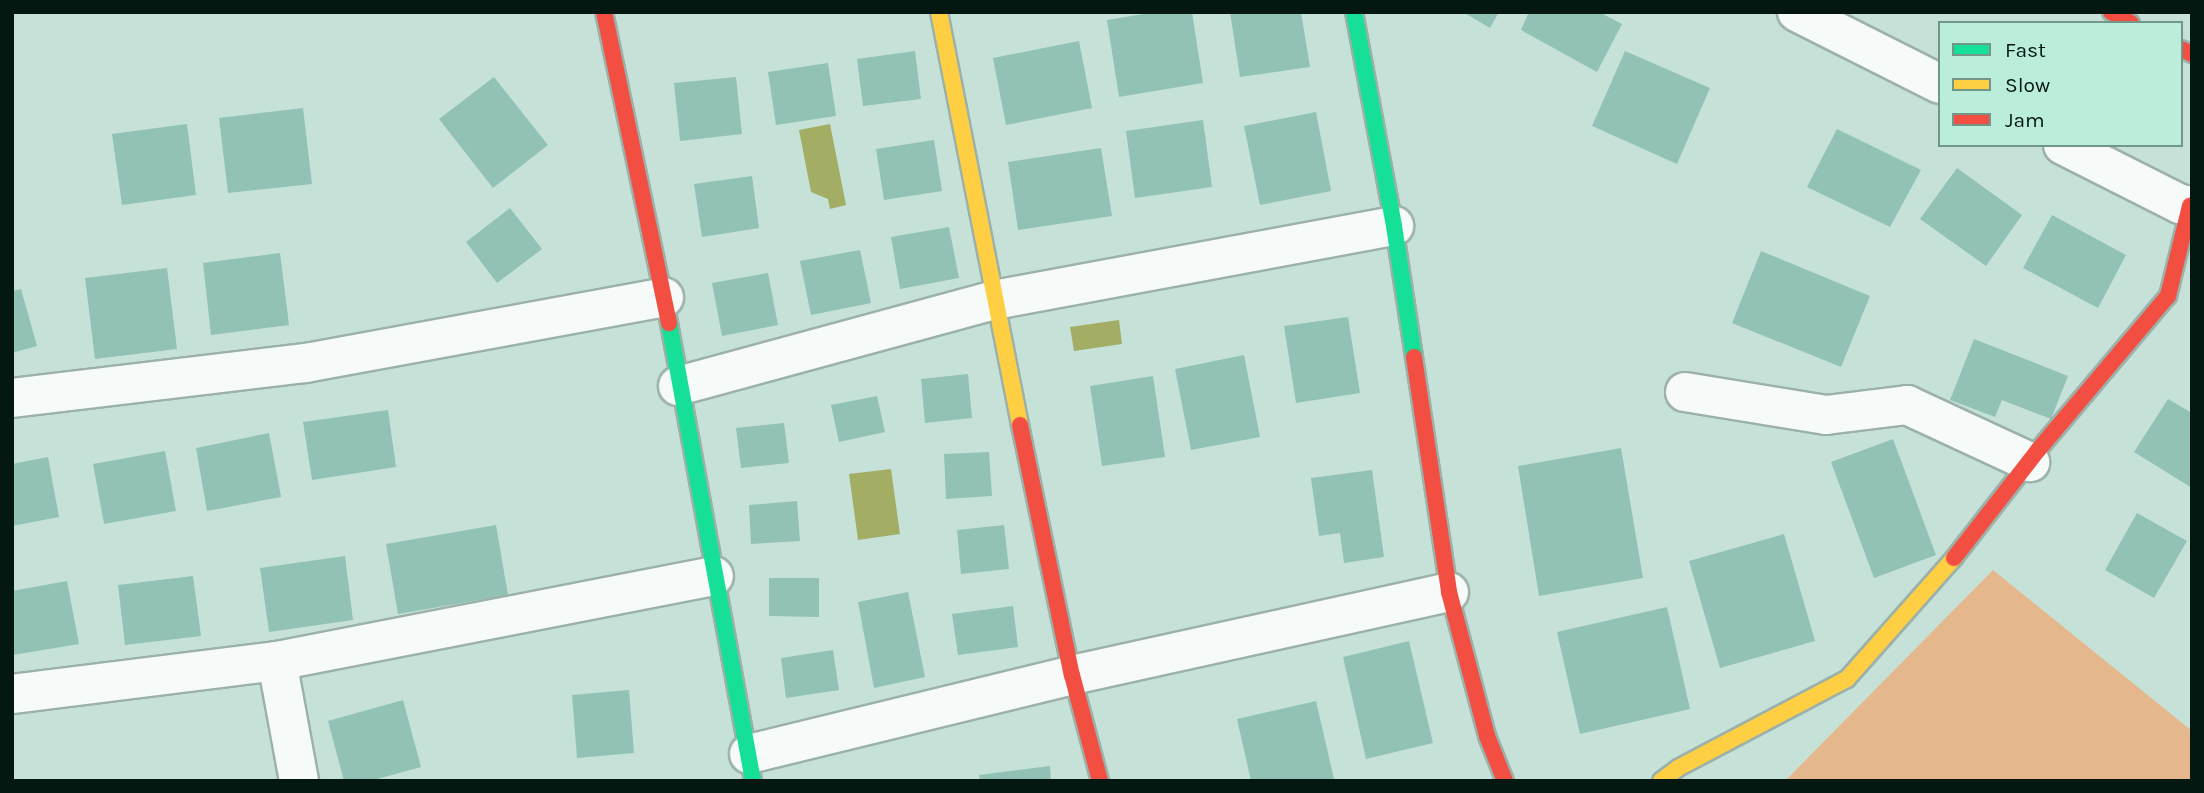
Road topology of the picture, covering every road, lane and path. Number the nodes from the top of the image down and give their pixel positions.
1 (604, 12) edge
2 (939, 12) edge
3 (1354, 12) edge
4 (1797, 12) edge
5 (2111, 12) edge
6 (2127, 21) edge
7 (1938, 83) edge
8 (2067, 147) edge
9 (2191, 206) edge
10 (1394, 226) junction
11 (664, 297) junction
12 (994, 300) junction
13 (678, 386) junction
14 (1685, 393) dead end
15 (12, 398) edge
16 (2029, 462) junction
17 (714, 576) junction
18 (1449, 592) junction
19 (277, 661) junction
20 (1072, 675) junction
21 (12, 694) edge
22 (751, 767) edge
23 (299, 781) edge
24 (1100, 781) edge
25 (1505, 781) edge
26 (1661, 781) edge

1 - 11 main road
2 - 12 main road
3 - 10 main road
4 - 7 street
5 - 6 main road
8 - 9 street
9 - 16 main road
10 - 12 street
10 - 18 main road
11 - 13 main road
11 - 15 street
12 - 13 street
12 - 20 main road
13 - 17 main road
14 - 16 street
16 - 26 main road
17 - 19 street
17 - 22 main road
18 - 20 street
18 - 25 main road
19 - 21 street
19 - 23 street
20 - 22 street
20 - 24 main road

